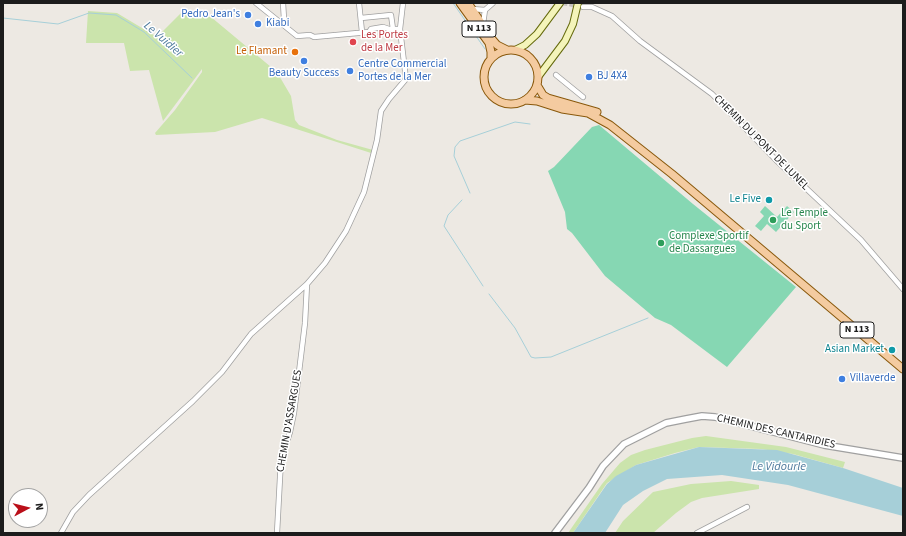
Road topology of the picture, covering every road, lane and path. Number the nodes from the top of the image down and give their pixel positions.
1 (256, 3) edge
2 (282, 3) edge
3 (359, 3) edge
4 (403, 3) edge
5 (460, 3) edge
6 (493, 3) edge
7 (560, 3) edge
8 (581, 5) edge
9 (470, 6) edge
10 (485, 10) junction
11 (361, 18) junction
12 (277, 20) junction
13 (283, 24) junction
14 (483, 24) junction
15 (393, 29) junction
16 (400, 29) junction
17 (362, 32) junction
18 (508, 50) junction
19 (515, 50) junction
20 (491, 58) junction
21 (556, 76) dead end
22 (538, 77) junction
23 (537, 85) junction
24 (583, 96) dead end
25 (525, 100) junction
26 (672, 174) junction
27 (307, 284) junction
28 (903, 289) edge
29 (903, 369) edge
30 (903, 458) edge
31 (747, 507) dead end
32 (61, 533) edge
33 (277, 533) edge
34 (555, 533) edge
35 (697, 533) edge

1 - 12 street
2 - 12 street
2 - 13 street
3 - 11 street
4 - 16 street
5 - 20 main road, N 113
6 - 10 street
7 - 19 main road
8 - 22 main road
8 - 28 street, CHEMIN DU PONT DE LUNEL
9 - 10 street
9 - 14 main road, N 113
10 - 14 street
11 - 15 street
11 - 17 street
12 - 13 street
13 - 17 street
14 - 18 main road, N 113
15 - 16 street
15 - 17 street
16 - 27 street
18 - 19 main road
18 - 20 main road
19 - 22 main road
20 - 25 main road
21 - 24 street
22 - 23 main road
23 - 25 main road
23 - 26 main road, N 113
25 - 26 main road, N 113
26 - 29 main road, N 113
27 - 32 street
27 - 33 street, CHEMIN D'ASSARGUES
30 - 34 street, CHEMIN DES CANTARIDIES
31 - 35 street

